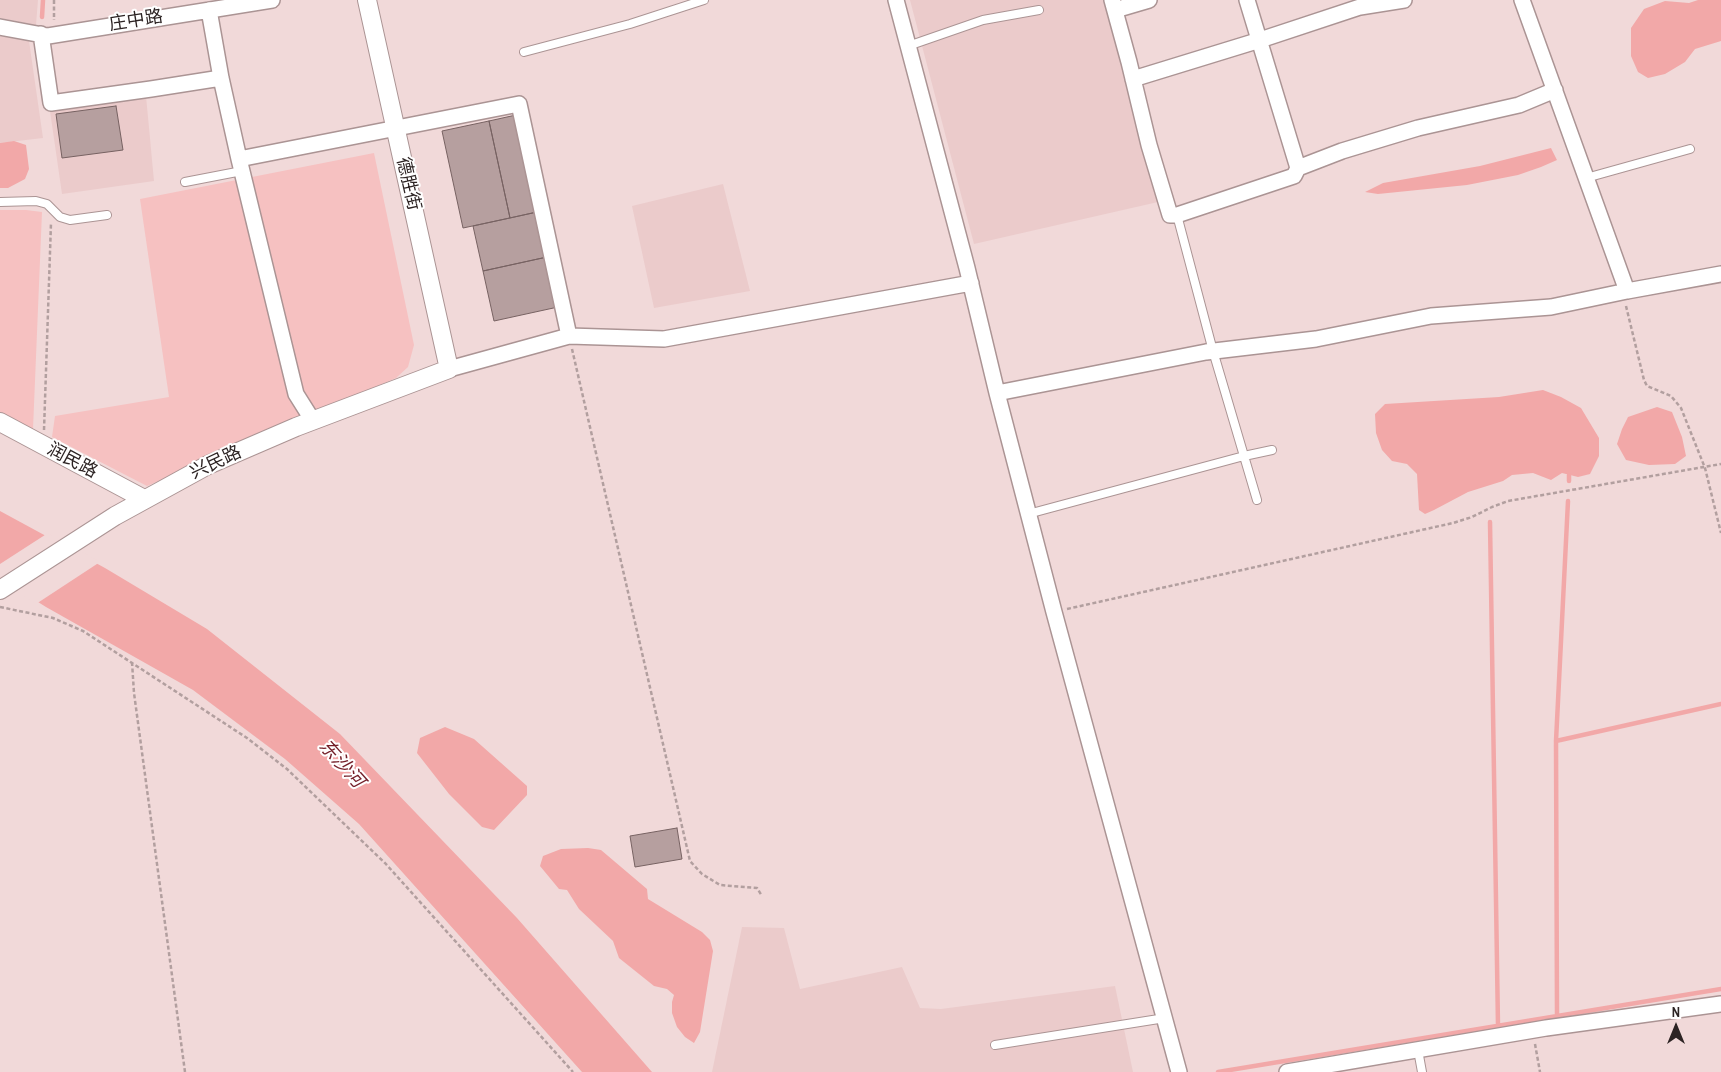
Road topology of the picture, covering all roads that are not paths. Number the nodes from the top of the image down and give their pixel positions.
1 (272, 0) edge
2 (367, 0) edge
3 (704, 0) edge
4 (896, 0) edge
5 (1149, 0) edge
6 (1248, 0) edge
7 (1404, 0) edge
8 (1522, 0) edge
9 (1114, 5) edge
10 (209, 10) junction
11 (1039, 10) dead end
12 (0, 27) edge
13 (48, 34) junction
14 (1260, 40) junction
15 (908, 46) junction
16 (524, 52) dead end
17 (221, 78) junction
18 (1133, 79) junction
19 (1554, 90) junction
20 (396, 128) junction
21 (1690, 149) dead end
22 (240, 165) junction
23 (1298, 168) junction
24 (1586, 178) junction
25 (185, 182) dead end
26 (0, 202) edge
27 (107, 215) dead end
28 (1177, 215) junction
29 (1721, 274) edge
30 (971, 283) junction
31 (1625, 292) junction
32 (569, 336) junction
33 (1213, 351) junction
34 (449, 368) junction
35 (997, 393) junction
36 (313, 421) junction
37 (0, 422) edge
38 (1272, 450) dead end
39 (1244, 456) junction
40 (144, 499) junction
41 (1257, 500) dead end
42 (1028, 514) junction
43 (0, 590) edge
44 (1721, 1004) edge
45 (1165, 1018) junction
46 (995, 1045) dead end
47 (1418, 1050) junction
48 (1180, 1072) edge
49 (1287, 1072) edge
50 (1422, 1072) edge

1 - 10 street, 庄中路
2 - 20 street, 德胜街
3 - 16 lane
4 - 15 street
5 - 9 street
6 - 14 street
7 - 14 street
8 - 19 street
9 - 18 street
10 - 13 street, 庄中路
10 - 17 street
11 - 15 lane
12 - 13 street, 庄中路
13 - 17 street
14 - 18 street
14 - 23 street
15 - 30 street
17 - 22 street
18 - 28 street
19 - 23 street
19 - 24 street
20 - 22 street
20 - 32 street
20 - 34 street, 德胜街
21 - 24 lane
22 - 25 lane
22 - 36 street
23 - 28 street
24 - 31 street
26 - 27 lane
28 - 33 lane
29 - 31 street
30 - 32 street
30 - 35 street
31 - 33 street
32 - 34 street
33 - 35 street
33 - 39 lane
34 - 36 street, 兴民路
35 - 42 street
36 - 40 street, 兴民路
37 - 40 street, 润民路
38 - 39 lane
39 - 41 lane
39 - 42 lane
40 - 43 street, 兴民路
42 - 45 street
44 - 47 street
45 - 46 lane
45 - 48 street
47 - 49 street
47 - 50 lane

